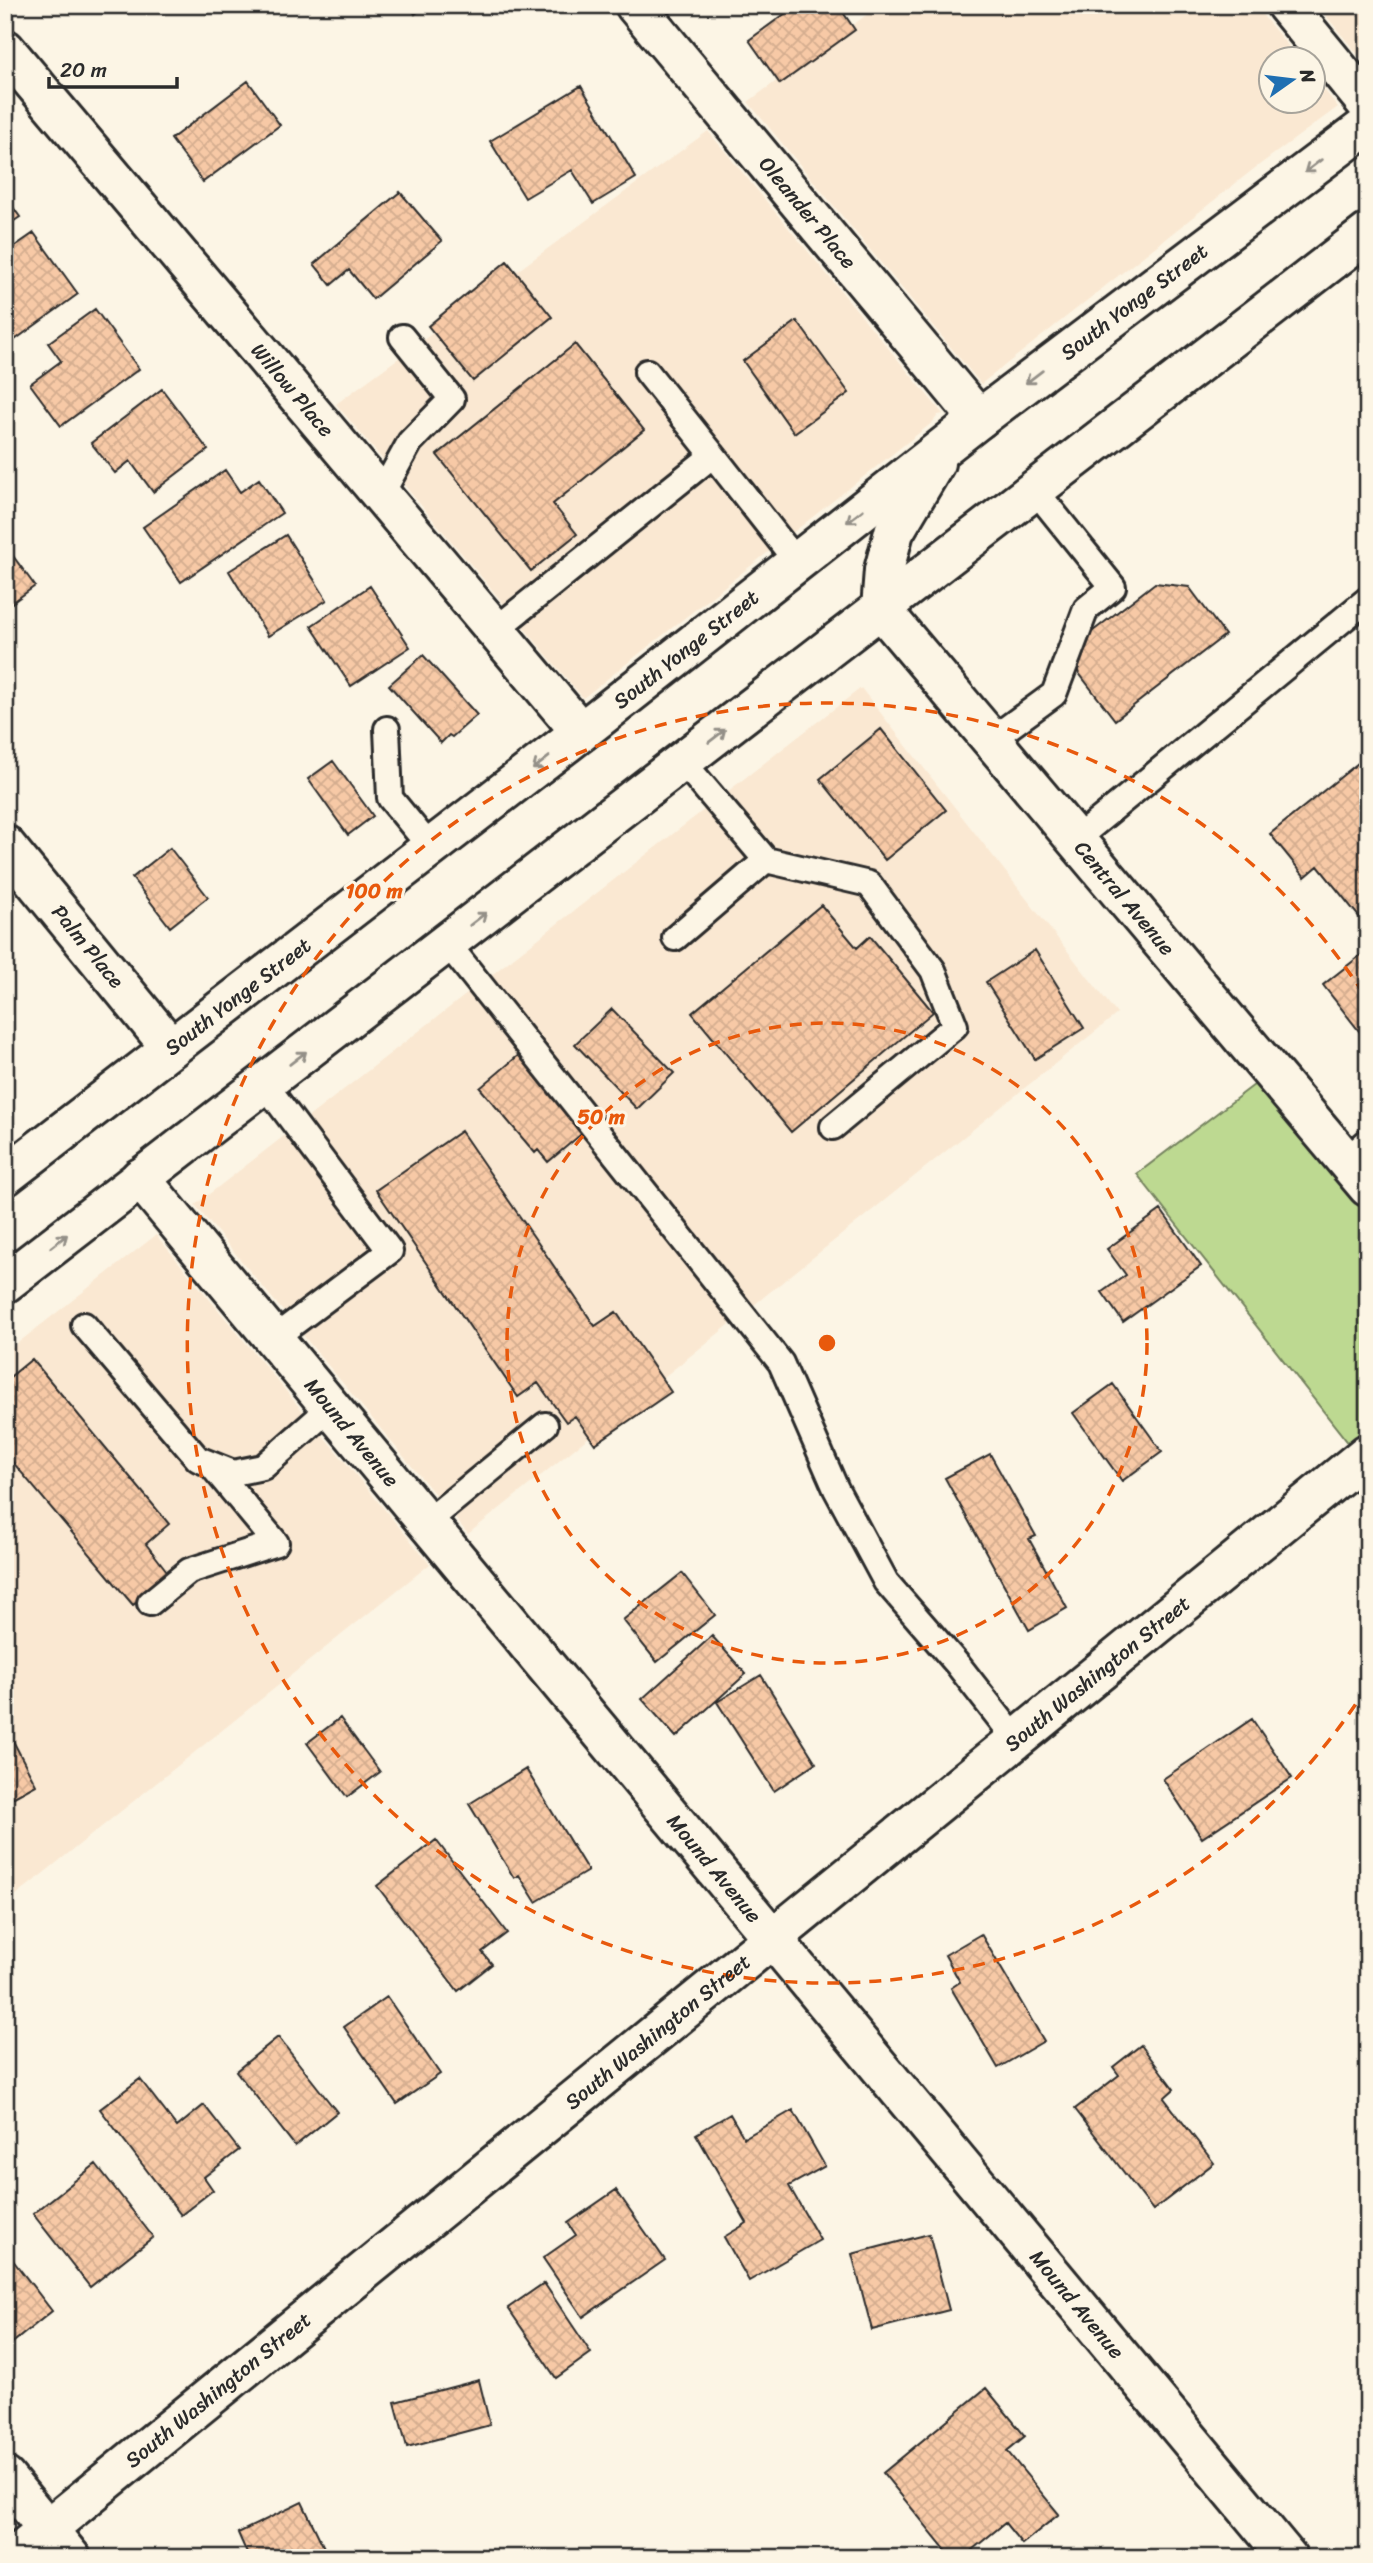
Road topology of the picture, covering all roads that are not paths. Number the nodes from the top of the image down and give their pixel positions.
1 (635, 5) edge
2 (1286, 5) edge
3 (5, 49) edge
4 (1368, 105) edge
5 (1368, 124) edge
6 (1368, 233) edge
7 (402, 337) dead end
8 (647, 372) dead end
9 (979, 419) junction
10 (947, 443) junction
11 (713, 455) junction
12 (1035, 490) junction
13 (381, 495) junction
14 (797, 562) junction
15 (1368, 599) edge
16 (881, 609) junction
17 (495, 630) junction
18 (387, 729) dead end
19 (581, 732) junction
20 (991, 740) junction
21 (683, 762) junction
22 (1075, 839) junction
23 (5, 845) edge
24 (431, 848) junction
25 (766, 860) junction
26 (675, 938) dead end
27 (447, 943) junction
28 (171, 1048) junction
29 (264, 1083) junction
30 (833, 1128) dead end
31 (1360, 1163) edge
32 (5, 1176) edge
33 (140, 1178) junction
34 (5, 1283) edge
35 (84, 1325) dead end
36 (274, 1338) junction
37 (331, 1407) junction
38 (545, 1425) dead end
39 (1368, 1453) edge
40 (212, 1465) junction
41 (427, 1522) junction
42 (150, 1603) dead end
43 (1015, 1738) junction
44 (772, 1936) junction
45 (5, 2477) edge
46 (48, 2528) junction
47 (12, 2558) edge
48 (71, 2558) edge
49 (1288, 2558) edge

1 - 9 street, Oleander Place
2 - 4 street
3 - 13 street, Willow Place
5 -> 9 street, South Yonge Street
6 - 12 street
7 - 13 lane
8 - 11 lane
9 - 10 street, South Yonge Street
10 -> 14 street, South Yonge Street
10 - 16 street
11 - 14 lane
11 - 17 lane
12 - 16 street
12 - 20 lane
13 - 17 street, Willow Place
14 - 19 street, South Yonge Street
15 - 22 lane
16 - 20 street, Central Avenue
21 -> 16 street
17 - 19 street, Willow Place
18 - 24 lane
19 -> 24 street, South Yonge Street
20 - 22 street, Central Avenue
21 - 25 lane
27 -> 21 street
22 - 31 street, Central Avenue
23 - 28 street, Palm Place
24 - 28 street, South Yonge Street
25 - 26 lane
25 - 30 lane
29 -> 27 street
27 - 43 lane
28 - 32 street, South Yonge Street
29 - 33 street
29 - 36 lane
34 -> 33 street
33 - 36 street, Mound Avenue
35 - 40 lane
36 - 37 street, Mound Avenue
37 - 40 lane
37 - 41 street, Mound Avenue
38 - 41 lane
39 - 43 street, South Washington Street
40 - 42 lane
41 - 44 street, Mound Avenue
43 - 44 street, South Washington Street
44 - 46 street, South Washington Street
44 - 49 street, Mound Avenue
45 - 46 street
46 - 47 street, South Washington Street
46 - 48 street

